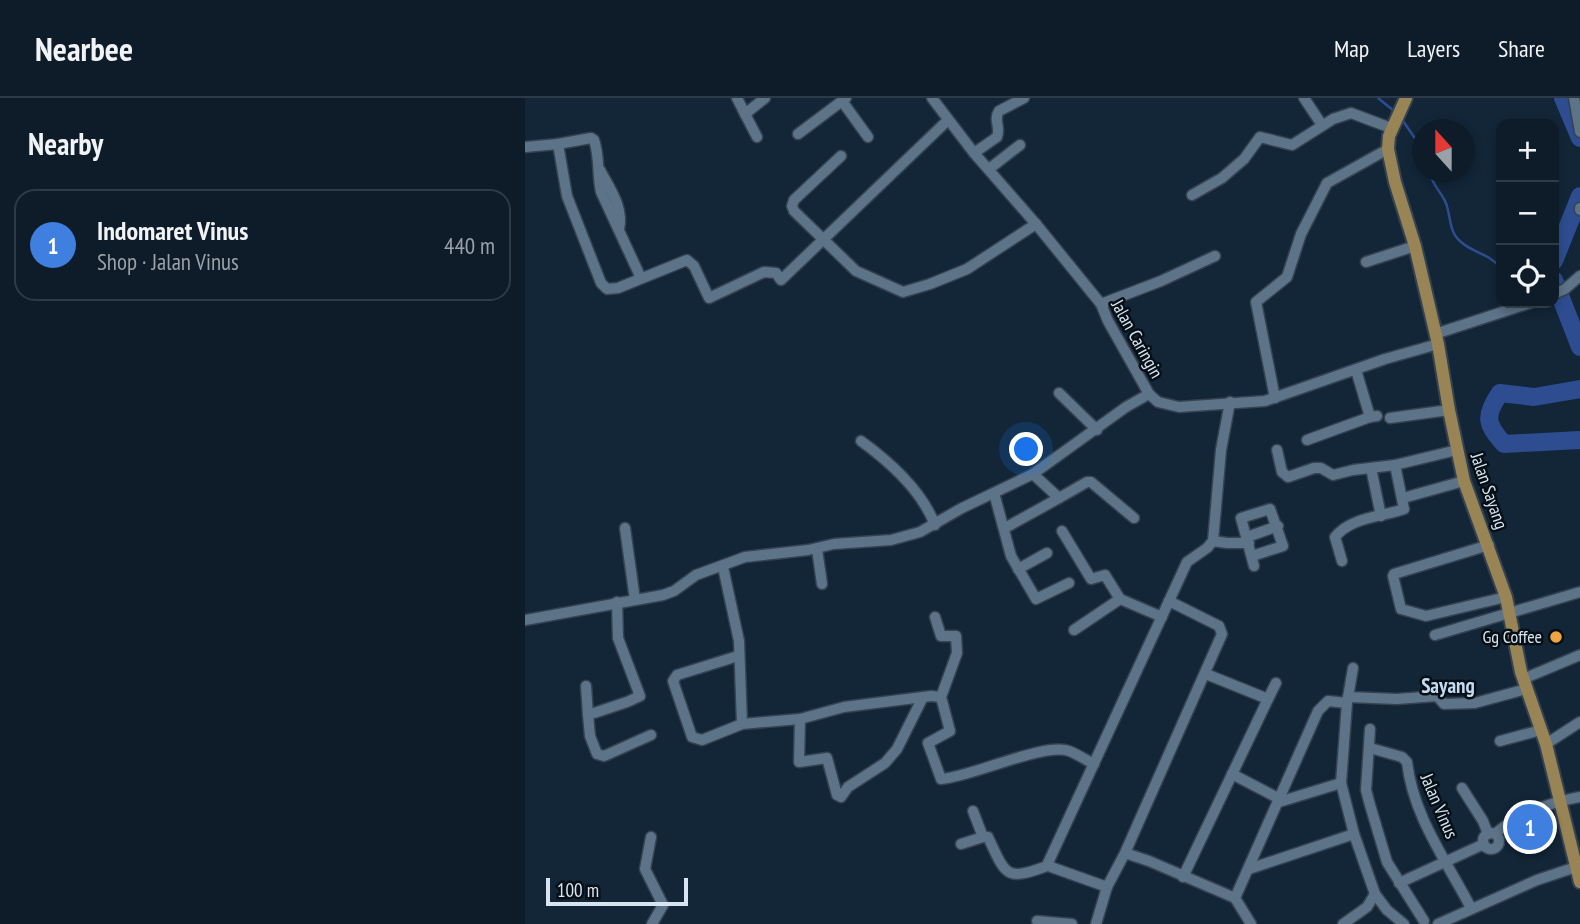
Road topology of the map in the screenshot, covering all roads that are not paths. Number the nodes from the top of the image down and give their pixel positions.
1 (737, 98) edge
2 (765, 98) edge
3 (932, 98) edge
4 (1024, 98) edge
5 (1304, 98) edge
6 (1574, 98) edge
7 (845, 99) edge
8 (745, 114) junction
9 (1398, 114) edge
10 (948, 120) junction
11 (1322, 125) junction
12 (1580, 132) edge
13 (798, 134) dead end
14 (757, 137) dead end
15 (868, 137) dead end
16 (558, 144) junction
17 (1020, 145) dead end
18 (525, 147) edge
19 (1388, 149) junction
20 (974, 153) junction
21 (841, 156) dead end
22 (989, 169) junction
23 (1192, 195) dead end
24 (1036, 224) junction
25 (823, 239) junction
26 (1415, 246) junction
27 (1215, 256) dead end
28 (1366, 262) dead end
29 (641, 278) junction
30 (1579, 279) edge
31 (1559, 292) edge
32 (1101, 304) junction
33 (1517, 308) edge
34 (1437, 339) junction
35 (1356, 370) junction
36 (1059, 393) dead end
37 (1149, 394) junction
38 (1275, 398) junction
39 (1230, 402) junction
40 (1449, 410) junction
41 (1390, 418) dead end
42 (1097, 429) junction
43 (1307, 440) dead end
44 (861, 441) dead end
45 (1277, 450) dead end
46 (1457, 450) junction
47 (1395, 465) junction
48 (1371, 468) junction
49 (1033, 474) junction
50 (1464, 481) junction
51 (994, 493) junction
52 (1059, 498) junction
53 (1403, 498) junction
54 (1381, 516) junction
55 (1134, 518) dead end
56 (935, 525) junction
57 (1278, 526) junction
58 (625, 528) dead end
59 (1005, 528) junction
60 (1062, 531) dead end
61 (1248, 540) junction
62 (1213, 541) junction
63 (1489, 545) junction
64 (817, 549) junction
65 (1047, 553) dead end
66 (1342, 561) dead end
67 (723, 567) junction
68 (1018, 569) junction
69 (1069, 583) dead end
70 (822, 584) dead end
71 (1580, 592) edge
72 (1506, 597) junction
73 (1120, 599) junction
74 (635, 600) junction
75 (1169, 601) junction
76 (617, 602) junction
77 (1509, 611) junction
78 (935, 617) dead end
79 (1162, 617) junction
80 (525, 620) edge
81 (1074, 630) dead end
82 (1435, 635) dead end
83 (1580, 655) edge
84 (739, 656) junction
85 (1353, 668) dead end
86 (1206, 674) junction
87 (1276, 683) dead end
88 (1525, 684) junction
89 (586, 686) dead end
90 (923, 697) junction
91 (941, 697) junction
92 (1268, 699) junction
93 (1348, 700) junction
94 (588, 715) junction
95 (800, 719) junction
96 (1580, 722) edge
97 (742, 724) junction
98 (1370, 729) dead end
99 (1541, 730) junction
100 (651, 735) dead end
101 (1500, 741) dead end
102 (1546, 744) junction
103 (1370, 748) junction
104 (1094, 764) junction
105 (1232, 774) junction
106 (1342, 783) junction
107 (1462, 788) dead end
108 (1580, 797) edge
109 (1280, 800) junction
110 (1580, 803) edge
111 (1557, 804) junction
112 (973, 811) dead end
113 (1354, 834) junction
114 (1492, 834) junction
115 (983, 837) junction
116 (651, 838) dead end
117 (961, 844) dead end
118 (1125, 853) junction
119 (1445, 860) junction
120 (1050, 865) junction
121 (1576, 867) junction
122 (1249, 869) junction
123 (1183, 877) junction
124 (1580, 882) edge
125 (1399, 883) junction
126 (1107, 887) junction
127 (1375, 894) junction
128 (1235, 898) junction
129 (1472, 908) junction
130 (1424, 920) dead end
131 (1038, 921) dead end
132 (652, 924) edge
133 (1072, 924) edge
134 (1096, 924) edge
135 (1251, 924) edge
136 (1343, 924) edge
137 (1404, 924) edge
138 (1438, 924) edge

1 - 8 street
2 - 8 street
3 - 10 street, Jalan Caringin
4 - 20 street
5 - 11 street
6 - 12 street
7 - 13 street
7 - 15 street
8 - 14 street
9 - 11 street
9 - 19 main road, Jalan Sayang
10 - 20 street, Jalan Caringin
10 - 25 street
11 - 23 street
16 - 18 street
16 - 29 street
16 - 29 street
17 - 22 street
19 - 26 main road, Jalan Sayang
19 - 38 street
20 - 22 street, Jalan Caringin
21 - 25 street
22 - 24 street, Jalan Caringin
24 - 25 street
24 - 32 street, Jalan Caringin
25 - 29 street
26 - 28 street
26 - 34 main road, Jalan Sayang
27 - 32 street
30 - 31 street
32 - 37 street, Jalan Caringin
33 - 34 street, Jalan Caringin
34 - 35 street, Jalan Caringin
34 - 40 main road, Jalan Sayang
35 - 38 street, Jalan Caringin
35 - 43 street
36 - 42 street
37 - 39 street, Jalan Caringin
37 - 42 street
38 - 39 street, Jalan Caringin
39 - 62 street
40 - 41 street
40 - 46 main road, Jalan Sayang
42 - 49 street
44 - 56 street
45 - 48 street
46 - 47 street
46 - 50 main road, Jalan Sayang
47 - 48 street
47 - 53 street
48 - 54 street
49 - 51 street
49 - 52 street
50 - 53 street
50 - 63 main road, Jalan Sayang
51 - 56 street
51 - 59 street
52 - 55 street
52 - 59 street
53 - 54 street
54 - 66 street
56 - 64 street
57 - 61 street
57 - 61 street
57 - 61 street
58 - 74 street
59 - 68 street
60 - 73 street
61 - 62 street
62 - 75 street
63 - 72 main road, Jalan Sayang
63 - 72 street
64 - 67 street
64 - 70 street
65 - 68 street
67 - 74 street
67 - 84 street
68 - 69 street
71 - 77 street
72 - 77 main road, Jalan Sayang
73 - 79 street
73 - 81 street
74 - 76 street
75 - 79 street
75 - 86 street
76 - 80 street
76 - 94 street
77 - 82 street
77 - 88 main road, Jalan Sayang
78 - 91 street
79 - 104 street
83 - 88 street
84 - 97 street
84 - 97 street
85 - 93 street
86 - 92 street
86 - 118 street
87 - 92 street
88 - 93 street
88 - 99 main road, Jalan Sayang
89 - 94 street
90 - 91 street
90 - 95 street
90 - 95 street
91 - 104 street
92 - 105 street
93 - 106 street
93 - 109 street
94 - 100 street
95 - 97 street
96 - 102 street
98 - 103 street
99 - 101 street
99 - 102 main road, Jalan Sayang
102 - 111 main road, Jalan Sayang
103 - 119 street, Jalan Vinus
103 - 125 street
104 - 120 street
105 - 109 street
105 - 123 street
106 - 109 street
106 - 113 street
107 - 114 street, Jalan Vinus
108 - 111 street
109 - 122 street
110 - 111 street
111 - 114 street
111 - 121 main road, Jalan Sayang
112 - 115 street
113 - 122 street
113 - 127 street
114 - 119 street, Jalan Vinus
115 - 117 street
115 - 120 street
116 - 132 street
118 - 123 street
118 - 126 street
119 - 125 street, Jalan Vinus
119 - 129 street, Jalan Vinus
120 - 126 street
121 - 124 main road, Jalan Sayang
121 - 129 street
122 - 128 street
123 - 128 street
125 - 130 street
126 - 134 street
127 - 136 street
127 - 137 street
128 - 135 street
129 - 138 street
131 - 133 street

